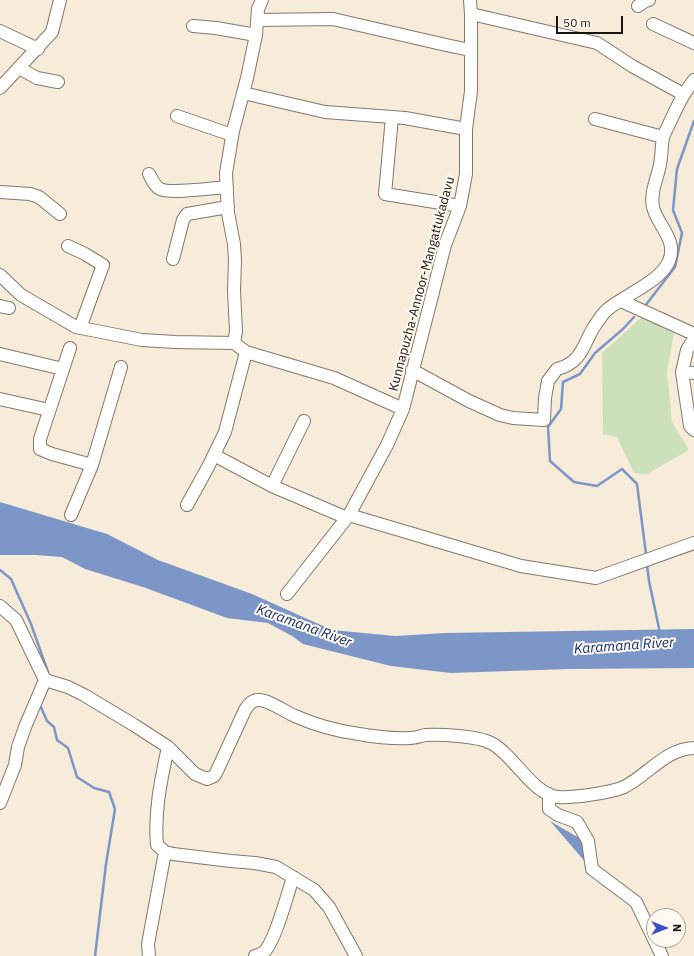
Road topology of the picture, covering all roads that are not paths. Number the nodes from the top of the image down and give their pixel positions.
1 (60, 0) edge
2 (262, 0) edge
3 (470, 0) edge
4 (471, 14) junction
5 (257, 20) junction
6 (653, 24) dead end
7 (193, 26) dead end
8 (0, 30) edge
9 (256, 35) junction
10 (694, 43) edge
11 (38, 49) junction
12 (470, 50) junction
13 (19, 68) junction
14 (694, 80) edge
15 (58, 82) dead end
16 (0, 88) edge
17 (243, 93) junction
18 (683, 94) junction
19 (177, 116) dead end
20 (392, 117) junction
21 (595, 119) dead end
22 (466, 129) junction
23 (232, 135) junction
24 (663, 137) junction
25 (149, 174) dead end
26 (227, 187) junction
27 (0, 192) edge
28 (460, 206) junction
29 (228, 207) junction
30 (60, 214) dead end
31 (68, 246) dead end
32 (173, 259) dead end
33 (0, 275) edge
34 (621, 300) junction
35 (80, 328) junction
36 (694, 334) edge
37 (694, 339) edge
38 (234, 343) junction
39 (70, 348) dead end
40 (246, 352) junction
41 (0, 354) edge
42 (121, 367) dead end
43 (62, 369) junction
44 (412, 370) junction
45 (682, 372) junction
46 (694, 373) edge
47 (0, 399) edge
48 (402, 409) junction
49 (49, 410) junction
50 (304, 422) dead end
51 (694, 430) edge
52 (214, 456) junction
53 (92, 465) junction
54 (272, 486) junction
55 (187, 506) dead end
56 (71, 515) dead end
57 (348, 517) junction
58 (694, 543) edge
59 (287, 594) dead end
60 (0, 606) edge
61 (45, 680) junction
62 (168, 747) junction
63 (694, 748) edge
64 (549, 794) junction
65 (1, 797) edge
66 (165, 852) junction
67 (292, 877) junction
68 (149, 956) edge
69 (255, 956) edge
70 (356, 956) edge
71 (662, 956) edge

1 - 11 street
2 - 5 street
3 - 4 street, Kunnapuzha-Annoor-Mangattukadavu
4 - 12 street, Kunnapuzha-Annoor-Mangattukadavu
4 - 18 street
5 - 9 street
5 - 12 street
6 - 10 street
7 - 9 street
8 - 11 street
9 - 17 street
11 - 13 street
12 - 22 street, Kunnapuzha-Annoor-Mangattukadavu
13 - 15 street
13 - 16 street
14 - 18 street
17 - 20 street
17 - 23 street
18 - 24 street
19 - 23 street
20 - 22 street
20 - 28 street
21 - 24 street
22 - 28 street, Kunnapuzha-Annoor-Mangattukadavu
23 - 26 street
24 - 34 street
25 - 26 street
26 - 29 street
27 - 30 street
28 - 44 street, Kunnapuzha-Annoor-Mangattukadavu
29 - 32 street
29 - 38 street
31 - 35 street
33 - 35 street
34 - 36 street
34 - 44 street
35 - 38 street
37 - 45 street
38 - 40 street
39 - 43 street
40 - 48 street
40 - 52 street
41 - 43 street
42 - 53 street
43 - 49 street
44 - 48 street, Kunnapuzha-Annoor-Mangattukadavu
45 - 46 street
45 - 51 street
47 - 49 street
48 - 57 street, Kunnapuzha-Annoor-Mangattukadavu
49 - 53 street
50 - 54 street
52 - 54 street
52 - 55 street
53 - 56 street
54 - 57 street
57 - 58 street
57 - 59 street, Kunnapuzha-Annoor-Mangattukadavu
60 - 61 street
61 - 62 street
61 - 65 street
62 - 64 street
62 - 66 street
63 - 64 street
64 - 71 street
66 - 67 street
66 - 68 street
67 - 69 street
67 - 70 street

